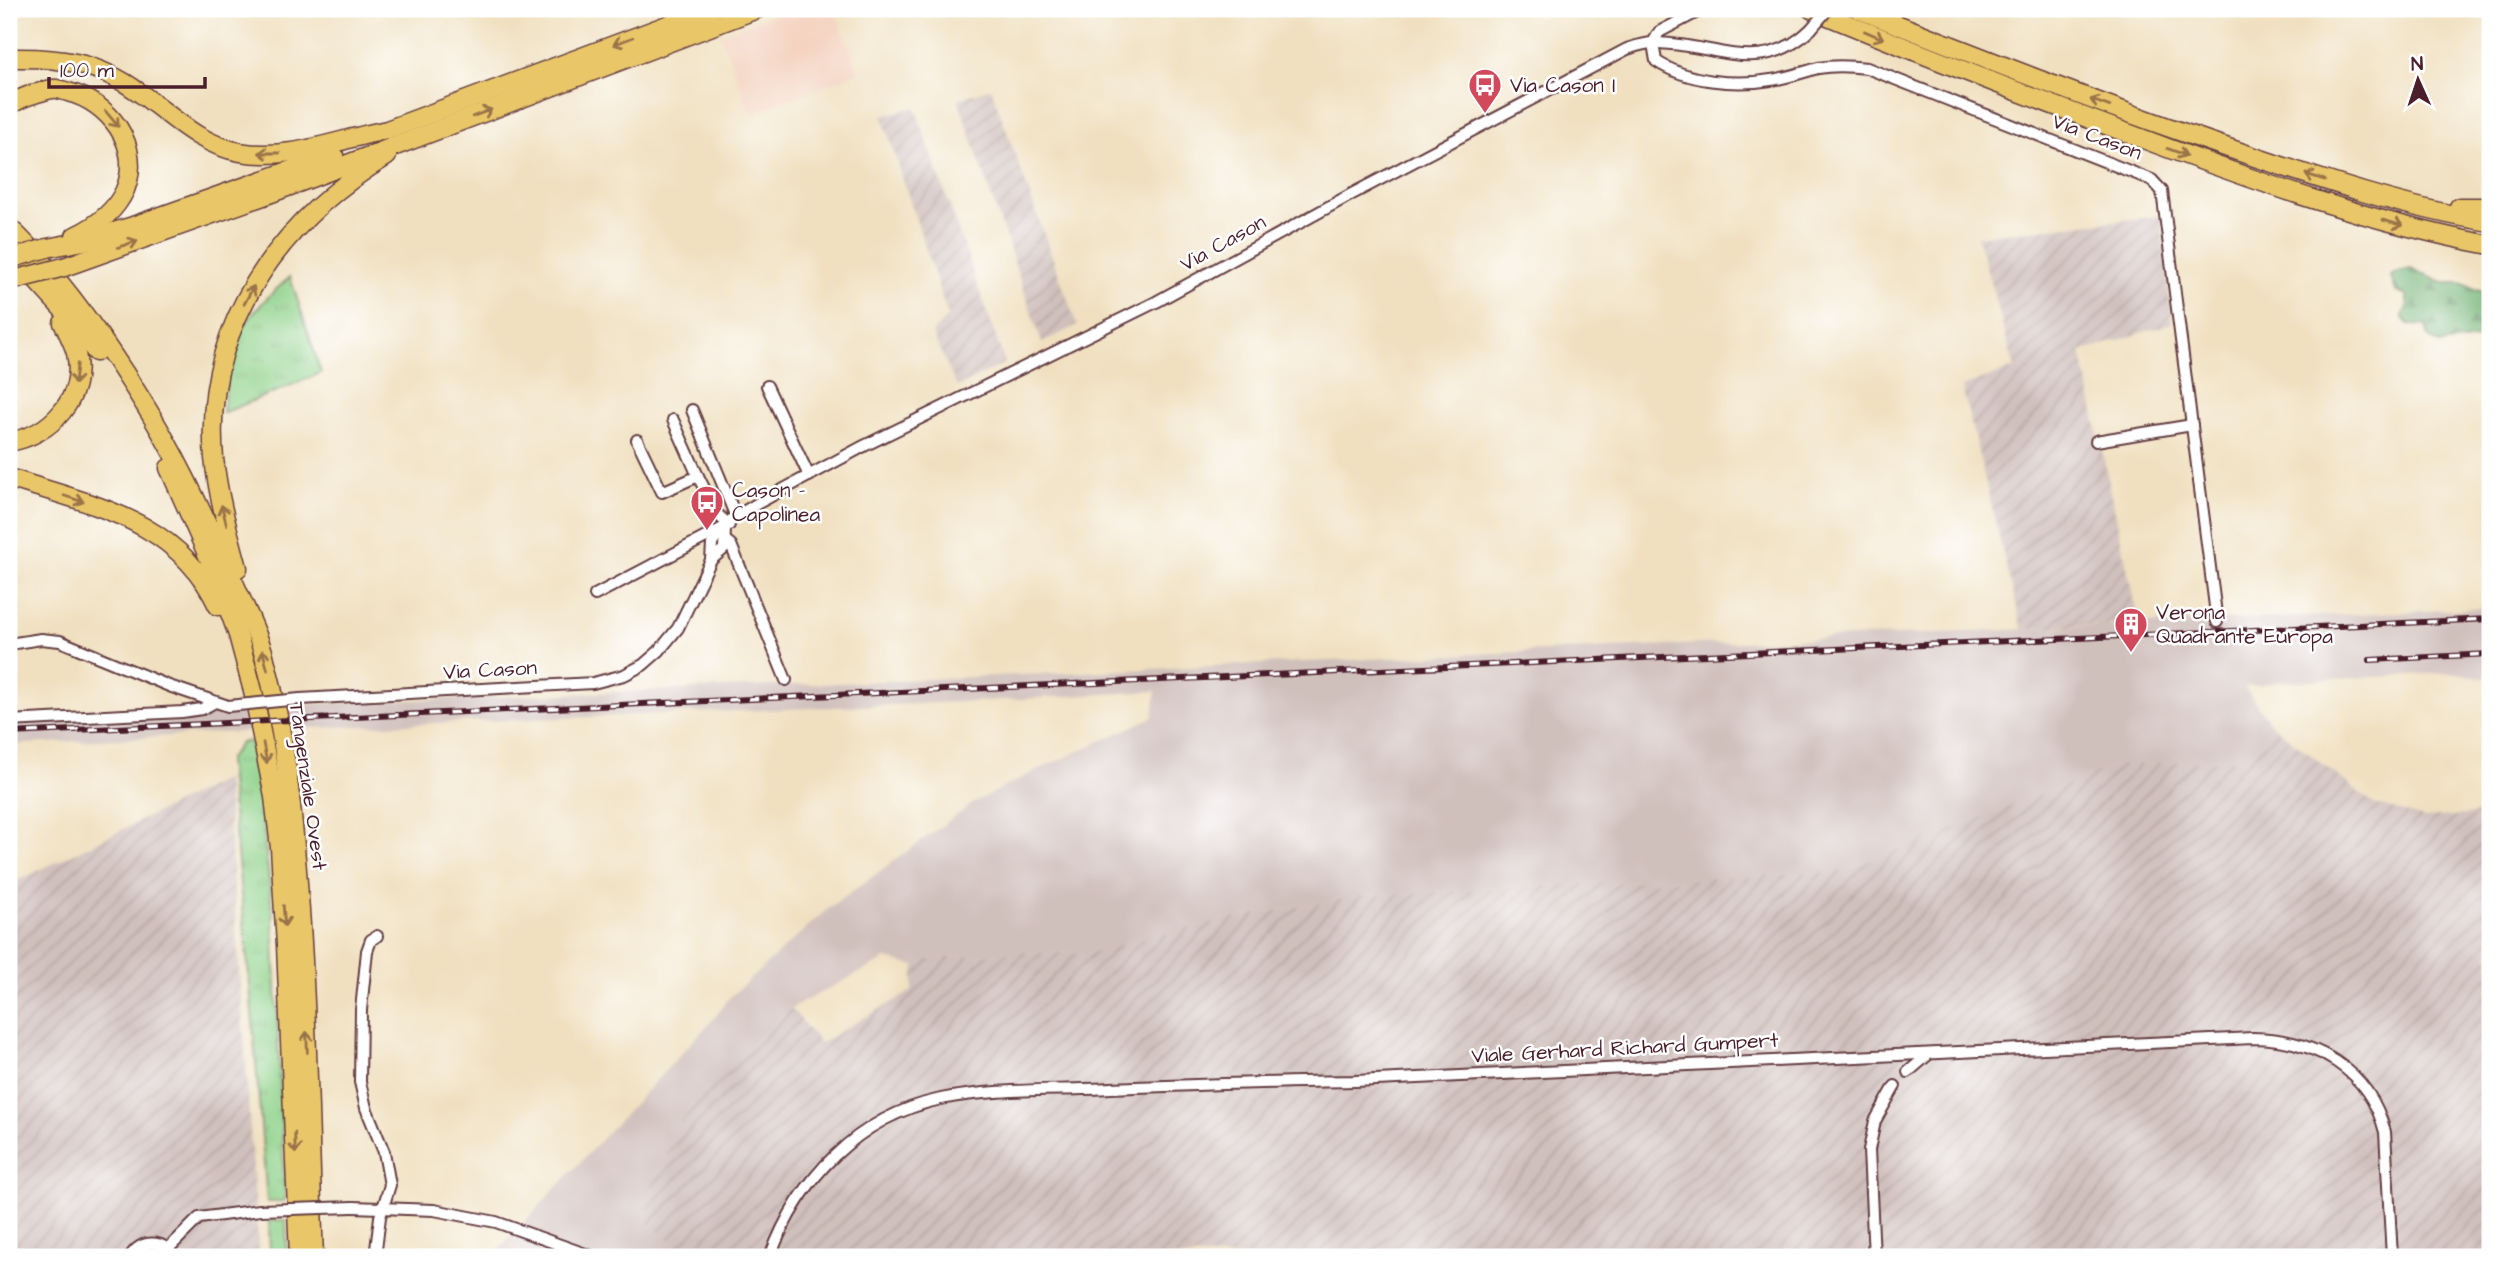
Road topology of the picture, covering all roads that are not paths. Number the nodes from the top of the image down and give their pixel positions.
1 (710, 9) edge
2 (757, 9) edge
3 (1703, 9) edge
4 (1811, 9) edge
5 (1828, 9) edge
6 (1858, 9) edge
7 (1653, 43) junction
8 (9, 58) edge
9 (9, 106) edge
10 (387, 130) junction
11 (418, 138) junction
12 (2381, 197) junction
13 (2490, 207) edge
14 (2490, 222) edge
15 (10, 228) edge
16 (2490, 245) edge
17 (51, 247) junction
18 (9, 251) edge
19 (9, 259) edge
20 (11, 281) edge
21 (44, 289) junction
22 (767, 386) dead end
23 (692, 410) dead end
24 (673, 420) dead end
25 (2192, 425) junction
26 (637, 440) dead end
27 (2096, 441) dead end
28 (9, 442) edge
29 (698, 476) junction
30 (810, 476) junction
31 (9, 478) edge
32 (729, 528) junction
33 (712, 544) junction
34 (690, 547) junction
35 (710, 561) junction
36 (595, 595) dead end
37 (2217, 622) dead end
38 (255, 628) junction
39 (9, 644) edge
40 (244, 663) junction
41 (786, 680) dead end
42 (213, 703) junction
43 (9, 721) edge
44 (377, 936) dead end
45 (1929, 1054) junction
46 (1908, 1072) dead end
47 (1895, 1086) dead end
48 (383, 1207) junction
49 (171, 1253) edge
50 (130, 1257) edge
51 (299, 1257) edge
52 (314, 1257) edge
53 (375, 1257) edge
54 (594, 1257) edge
55 (770, 1257) edge
56 (1874, 1257) edge
57 (2392, 1257) edge

1 -> 10 highway
11 -> 2 highway
3 - 7 street, Via Cason
4 -> 16 highway
5 - 7 street, Via Cason, bridge
12 -> 6 highway
7 - 25 street, Via Cason
7 - 30 street, Via Cason
10 -> 8 highway
9 -> 17 highway
10 - 17 highway
20 -> 11 highway, bridge
38 -> 11 highway
12 - 13 highway
12 - 14 highway
15 - 38 highway, Tangenziale Ovest
17 - 19 highway, bridge
18 - 21 highway, Tangenziale Ovest
21 -> 28 highway
21 - 40 highway, Tangenziale Ovest
22 - 30 street
23 - 32 street
24 - 29 street
25 - 27 street
25 - 37 street, Via Cason
26 - 29 street
29 - 32 street
30 - 32 street, Via Cason
31 -> 40 highway, Tangenziale Ovest
32 - 33 street, Via Cason
32 - 34 street, Via Cason
32 - 35 street, Via Cason
32 - 41 street
33 - 34 street, Via Cason
33 - 35 street, Via Cason
34 - 35 street
34 - 36 street, Via Cason
35 - 42 street, Via Cason, bridge
52 -> 38 highway, Tangenziale Ovest
39 - 42 street, Via Cason
40 -> 51 highway, Tangenziale Ovest
42 - 43 street, Via Cason
44 - 48 street
45 - 46 street
45 - 55 street, Viale Gerhard Richard Gumpert
45 - 57 street, Viale Gerhard Richard Gumpert
47 - 56 street
48 - 49 street, bridge
48 - 53 street
48 - 54 street
49 - 50 street

